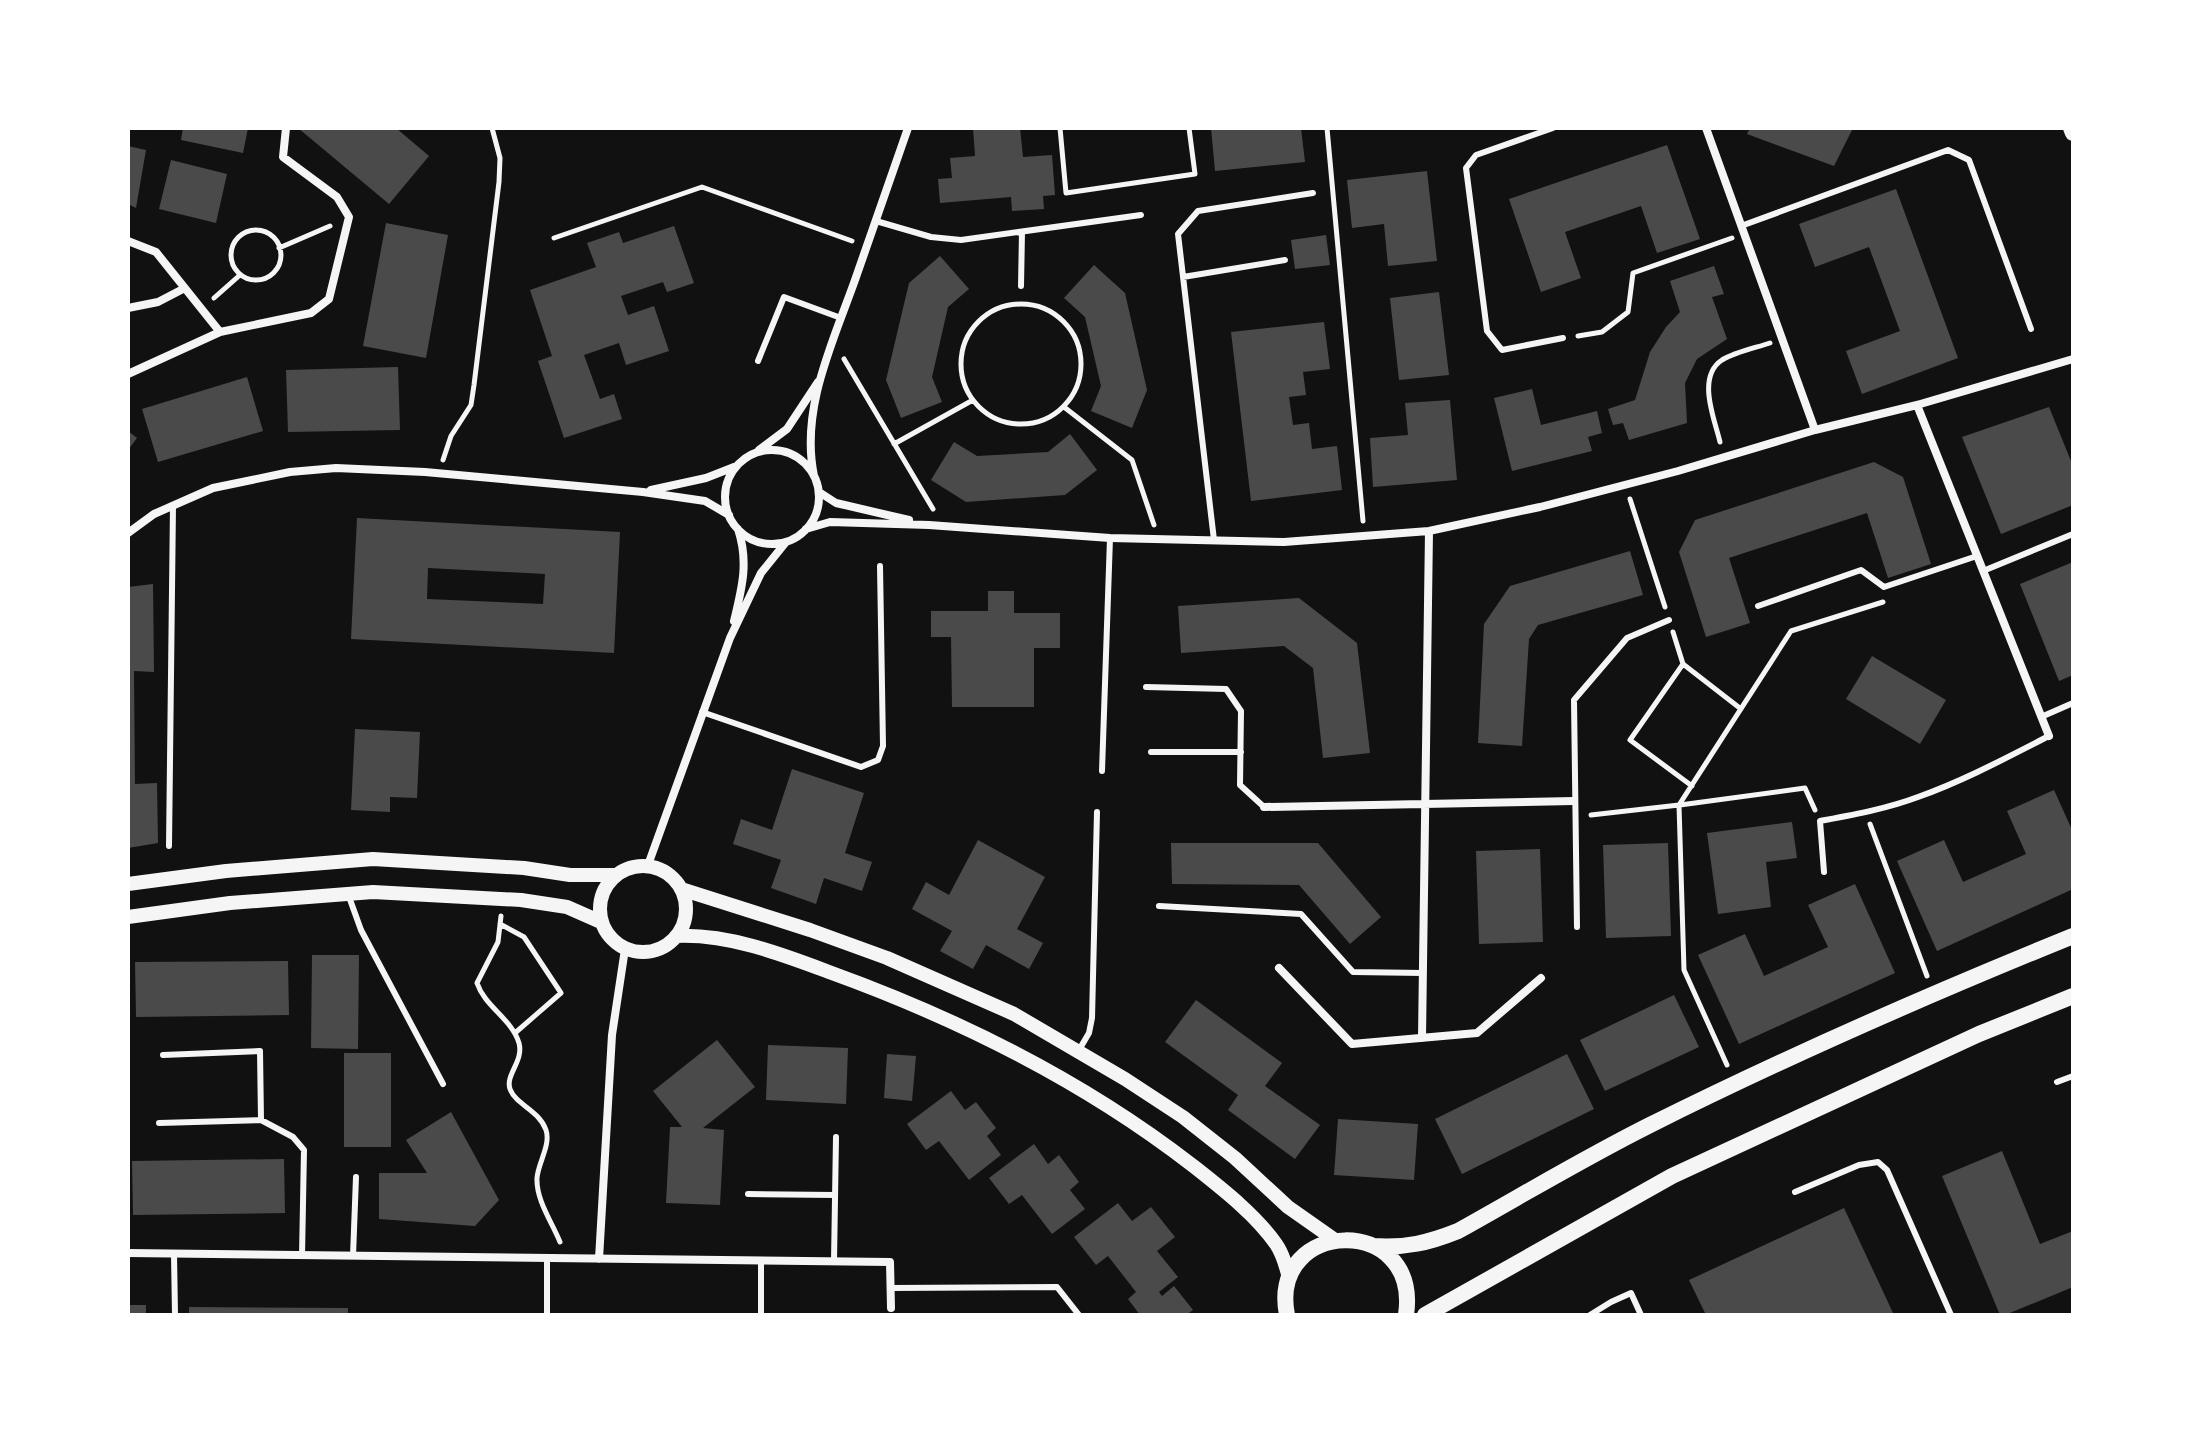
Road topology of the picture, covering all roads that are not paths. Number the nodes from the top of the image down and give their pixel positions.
1 (286, 128) edge
2 (908, 128) edge
3 (1553, 128) edge
4 (1706, 128) edge
5 (1313, 193) dead end
6 (1141, 215) dead end
7 (876, 221) junction
8 (1742, 230) junction
9 (1022, 232) junction
10 (128, 241) edge
11 (1285, 260) dead end
12 (1183, 277) junction
13 (1021, 286) dead end
14 (183, 289) junction
15 (128, 308) edge
16 (841, 318) junction
17 (2031, 329) dead end
18 (220, 332) junction
19 (1563, 338) road end
20 (2073, 356) edge
21 (758, 361) dead end
22 (128, 374) edge
23 (820, 378) junction
24 (1917, 405) junction
25 (1815, 430) junction
26 (751, 455) junction
27 (738, 465) junction
28 (814, 476) junction
29 (643, 492) junction
30 (819, 492) junction
31 (173, 504) junction
32 (729, 515) junction
33 (929, 525) junction
34 (738, 528) junction
35 (806, 529) junction
36 (1429, 531) junction
37 (128, 533) edge
38 (2073, 534) edge
39 (1110, 538) junction
40 (1214, 540) junction
41 (786, 542) junction
42 (1977, 556) junction
43 (880, 566) dead end
44 (1983, 571) junction
45 (1758, 606) dead end
46 (1669, 620) dead end
47 (730, 638) junction
48 (1146, 687) dead end
49 (2073, 703) edge
50 (702, 712) junction
51 (2041, 717) junction
52 (2049, 736) joint
53 (1151, 752) dead end
54 (1241, 752) junction
55 (1102, 771) dead end
56 (1574, 801) junction
57 (1425, 804) junction
58 (1264, 807) joint
59 (1097, 812) dead end
60 (169, 846) dead end
61 (648, 865) junction
62 (1824, 872) dead end
63 (615, 875) junction
64 (128, 884) edge
65 (681, 889) junction
66 (348, 893) junction
67 (1159, 906) dead end
68 (128, 917) edge
69 (601, 922) junction
70 (1577, 927) dead end
71 (677, 936) junction
72 (2073, 936) edge
73 (625, 949) junction
74 (1279, 968) dead end
75 (1423, 973) junction
76 (1541, 978) dead end
77 (2073, 998) edge
78 (1422, 1038) junction
79 (1079, 1051) junction
80 (163, 1055) dead end
81 (2073, 1076) edge
82 (2057, 1082) dead end
83 (443, 1084) dead end
84 (261, 1120) junction
85 (159, 1123) dead end
86 (836, 1137) dead end
87 (356, 1177) dead end
88 (1795, 1192) dead end
89 (748, 1194) dead end
90 (835, 1195) junction
91 (1335, 1240) junction
92 (1374, 1246) junction
93 (128, 1253) edge
94 (174, 1254) junction
95 (302, 1256) junction
96 (353, 1256) junction
97 (547, 1258) junction
98 (599, 1259) junction
99 (761, 1261) junction
100 (834, 1261) junction
101 (1289, 1278) junction
102 (891, 1288) junction
103 (1285, 1297) junction
104 (891, 1308) dead end
105 (175, 1315) edge
106 (547, 1315) edge
107 (761, 1315) edge
108 (1079, 1315) edge
109 (1272, 1315) edge
110 (1287, 1315) edge
111 (1406, 1315) edge
112 (1425, 1315) edge
113 (1590, 1315) edge
114 (1641, 1315) edge
115 (1951, 1315) edge

1 - 18 street
2 - 7 street
3 - 19 lane
4 - 8 street
5 - 12 lane
6 - 9 lane
7 - 9 lane
7 - 16 street
8 - 17 lane
8 - 25 street
9 - 13 lane
10 - 14 street
11 - 12 lane
12 - 40 lane
14 - 15 street
14 - 18 street
16 - 21 lane
16 - 23 street
18 - 22 street
20 - 24 street
23 - 26 street
23 - 28 street
24 - 25 street
24 - 42 street
25 - 36 street
26 - 27 street
26 - 28 street
27 - 29 street
27 - 32 street
28 - 30 street
29 - 31 street
29 - 32 street
30 - 33 street
30 - 35 street
31 - 37 street
31 - 60 lane
32 - 34 street
33 - 35 street
33 - 39 street
34 - 41 street
34 - 47 street
35 - 41 street
36 - 40 street
36 - 57 street
38 - 44 lane
39 - 40 street
39 - 55 lane
41 - 47 street
42 - 44 street
42 - 45 lane
43 - 50 lane
44 - 51 street
46 - 56 lane
47 - 50 street
48 - 54 lane
49 - 51 lane
50 - 61 street
51 - 52 street
52 - 62 lane
53 - 54 lane
54 - 58 lane
56 - 57 street
56 - 70 lane
57 - 58 street
57 - 75 street
59 - 79 lane
61 - 63 street
61 - 65 street
63 - 64 street
63 - 69 street
65 - 71 street
65 - 79 street
66 - 68 street
66 - 69 street
66 - 83 lane
67 - 75 lane
69 - 73 street
71 - 73 street
71 - 101 street
72 - 92 main road
73 - 98 street
74 - 78 street
75 - 78 street
76 - 78 street
77 - 112 main road
79 - 91 street
80 - 84 lane
81 - 82 lane
84 - 85 lane
84 - 95 lane
86 - 90 lane
87 - 96 lane
88 - 115 lane
89 - 90 lane
90 - 100 lane
91 - 92 main road
91 - 101 main road
92 - 111 main road
93 - 94 street
94 - 95 street
94 - 105 lane
95 - 96 street
96 - 97 street
97 - 98 street
97 - 106 lane
98 - 99 street
99 - 100 street
99 - 107 lane
100 - 102 street
101 - 103 main road
102 - 104 street
102 - 108 lane
103 - 109 main road
103 - 110 main road
113 - 114 lane

